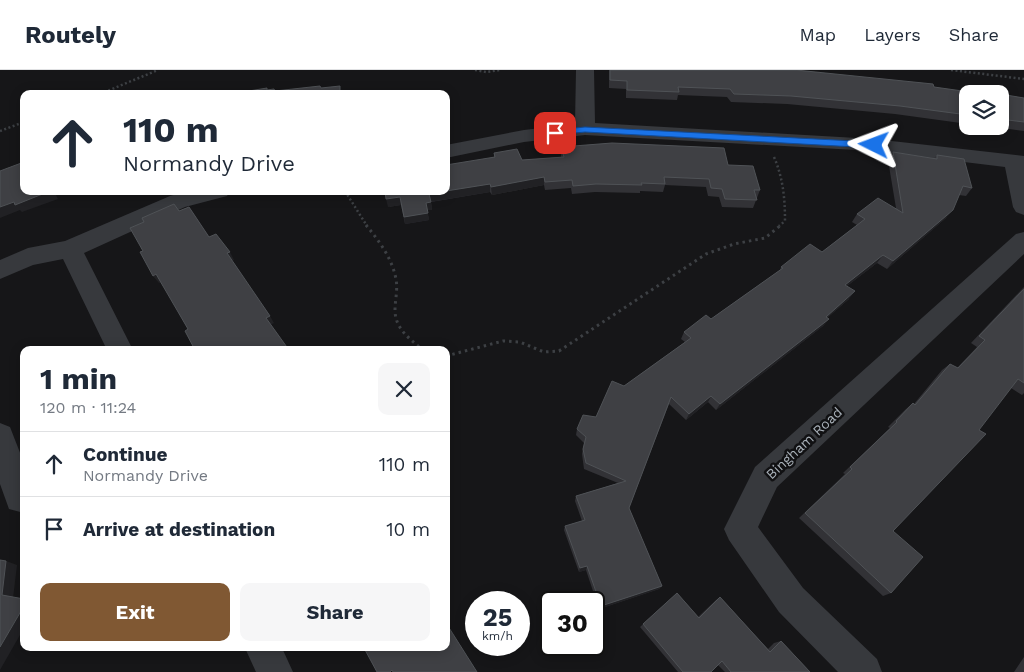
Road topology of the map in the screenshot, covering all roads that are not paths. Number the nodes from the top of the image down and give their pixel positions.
1 (585, 70) edge
2 (585, 129) junction
3 (450, 151) edge
4 (1019, 162) edge
5 (204, 195) edge
6 (1024, 207) edge
7 (1024, 240) edge
8 (70, 249) junction
9 (0, 270) edge
10 (118, 346) edge
11 (0, 436) edge
12 (20, 498) edge
13 (264, 651) edge
14 (274, 672) edge
15 (864, 672) edge

1 - 2 street
2 - 3 street
2 - 4 street
4 - 6 street
5 - 8 street
7 - 15 street, Bingham Road
8 - 9 street
8 - 10 street
11 - 12 street
13 - 14 street

